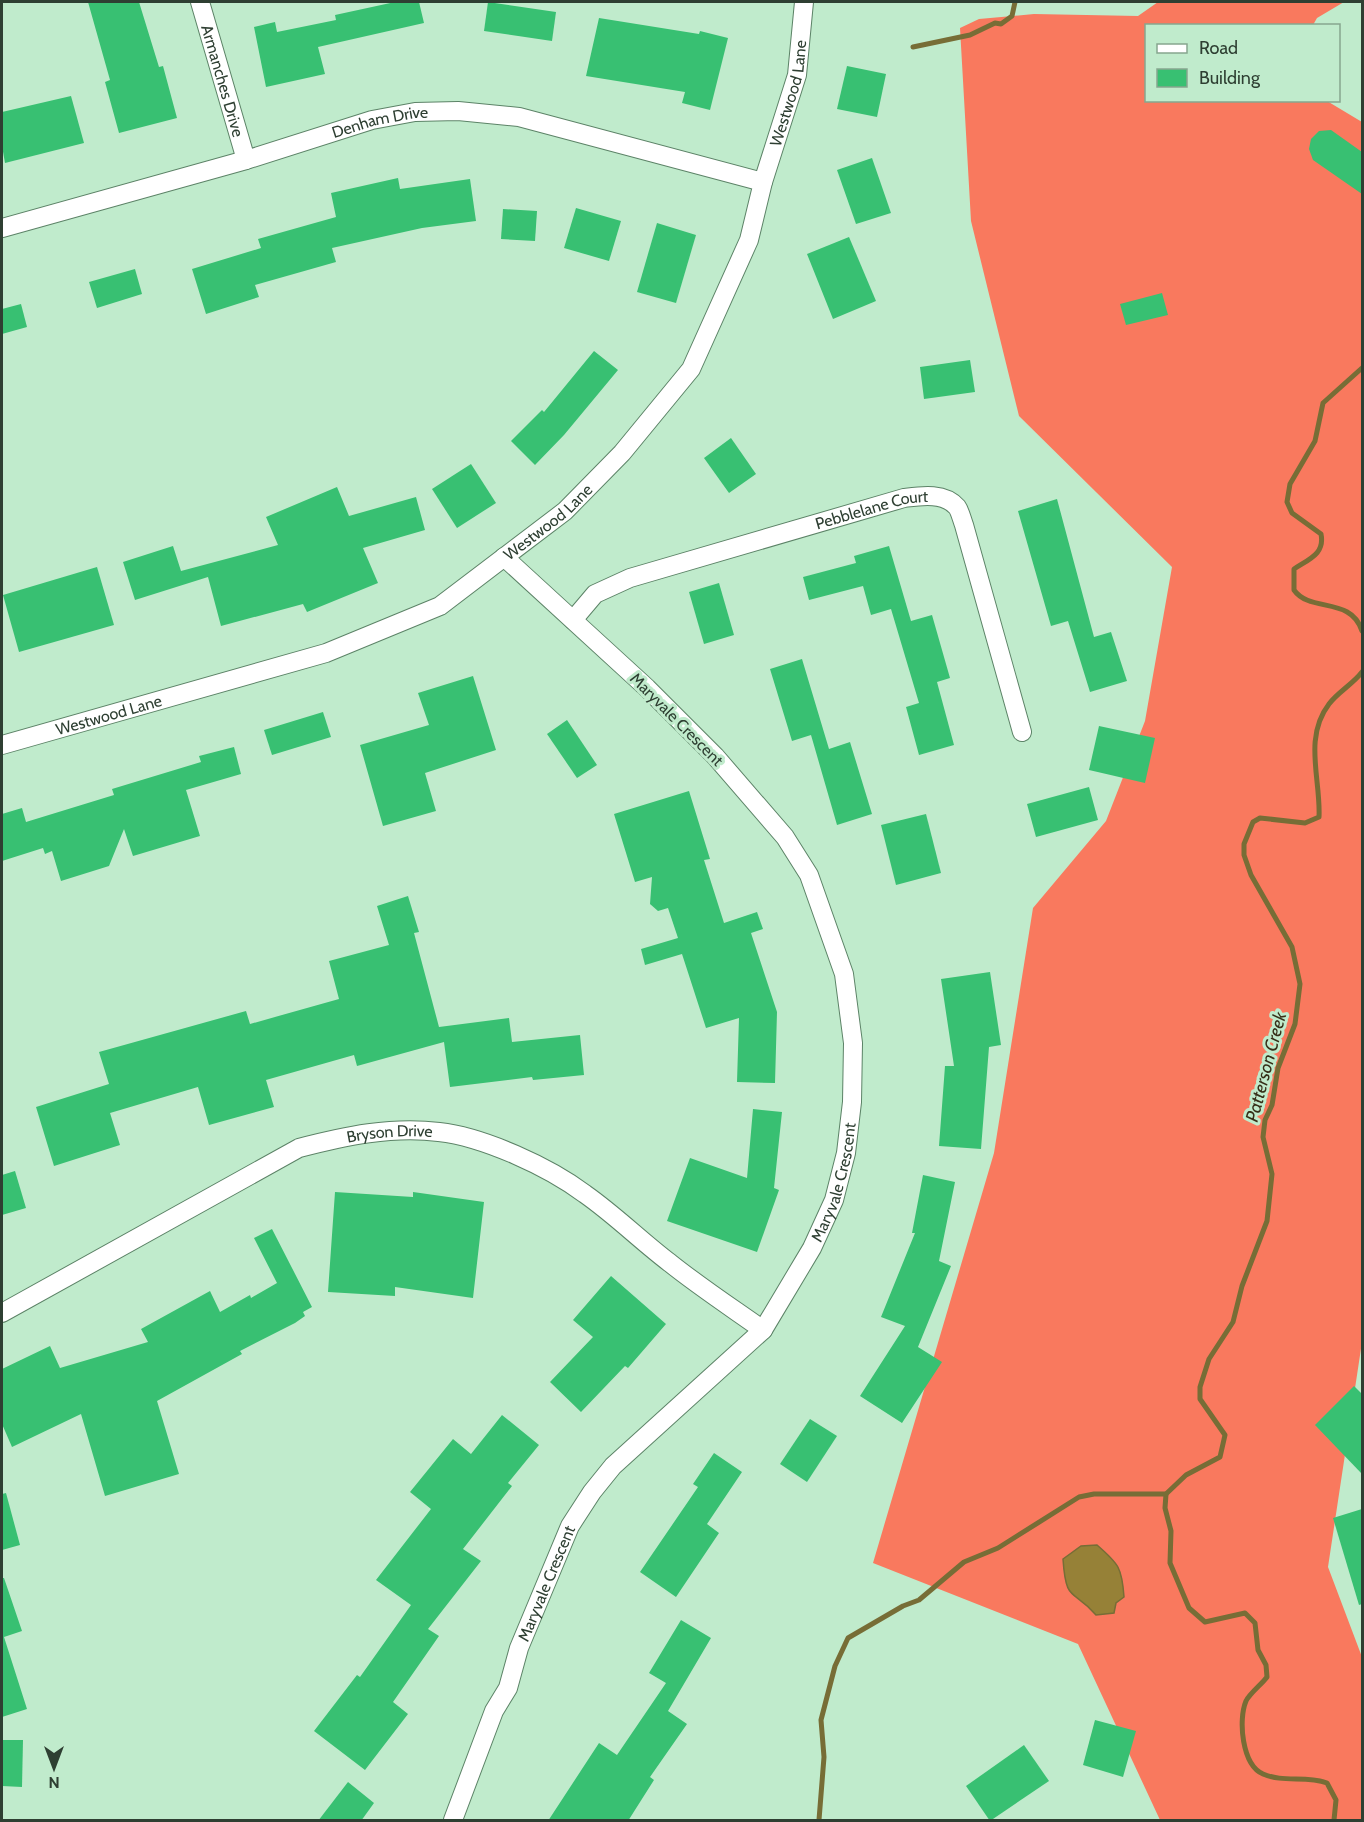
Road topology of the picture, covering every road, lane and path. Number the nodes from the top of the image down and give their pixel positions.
1 (200, 2) edge
2 (804, 2) edge
3 (246, 160) junction
4 (763, 182) junction
5 (2, 228) edge
6 (504, 557) junction
7 (573, 620) junction
8 (1022, 732) dead end
9 (2, 746) edge
10 (2, 1313) edge
11 (763, 1330) junction
12 (453, 1821) edge

1 - 3 street, Armanches Drive
2 - 4 street, Westwood Lane
3 - 4 street, Denham Drive
3 - 5 street, Denham Drive
4 - 6 street, Westwood Lane
6 - 7 street, Maryvale Crescent
6 - 9 street, Westwood Lane
7 - 8 street, Pebblelane Court
7 - 11 street, Maryvale Crescent
10 - 11 street, Bryson Drive
11 - 12 street, Maryvale Crescent

